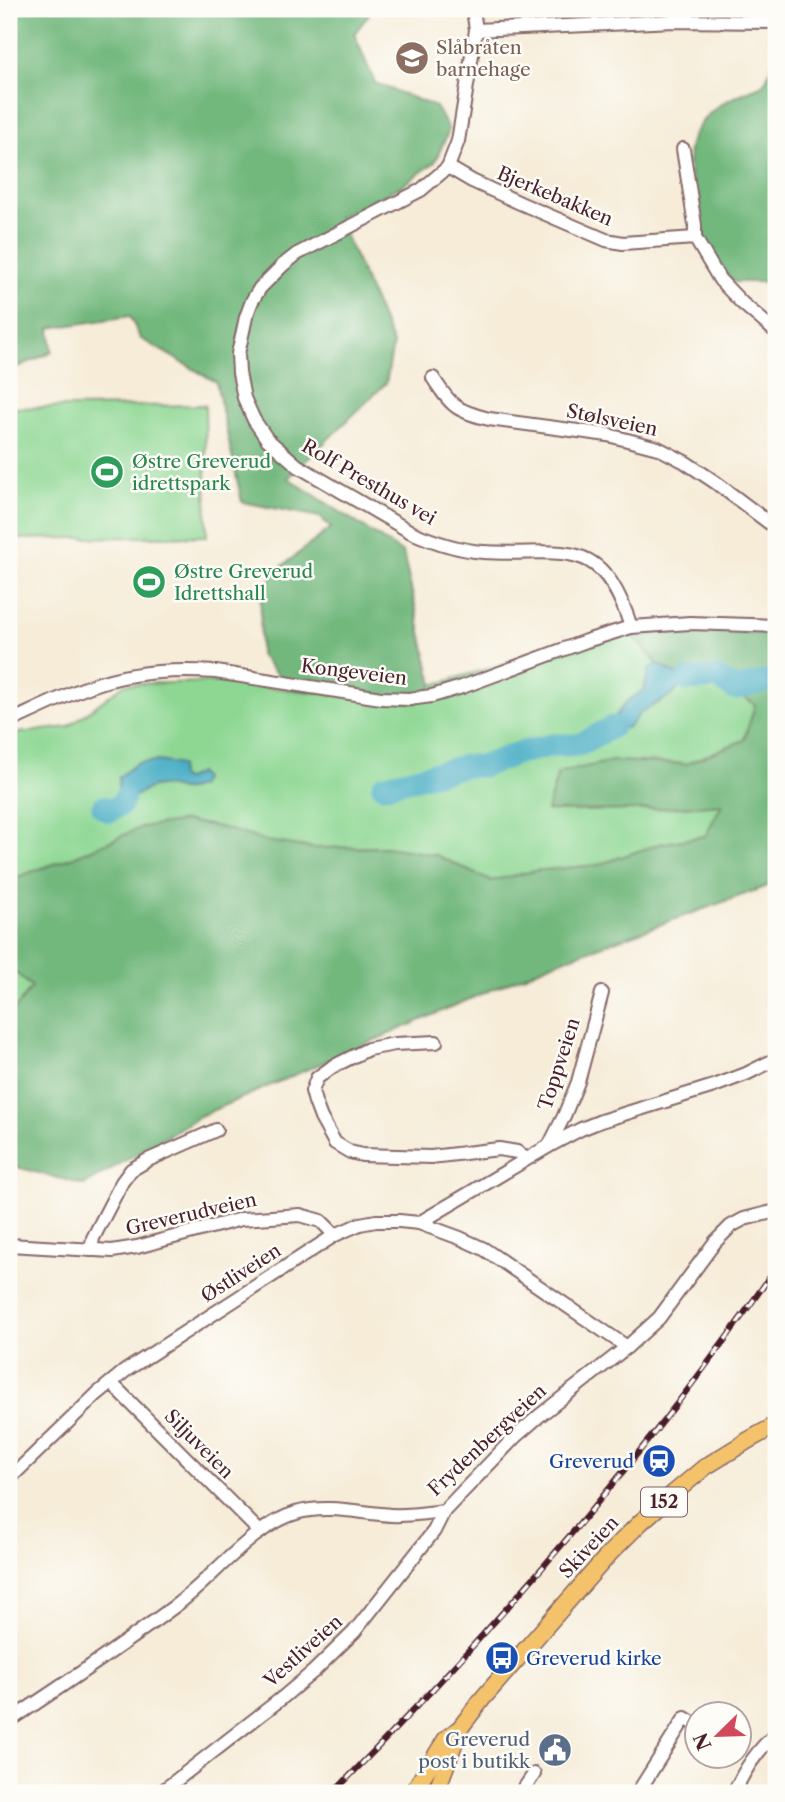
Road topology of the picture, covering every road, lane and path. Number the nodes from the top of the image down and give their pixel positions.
1 (474, 9) edge
2 (776, 21) edge
3 (476, 30) junction
4 (683, 149) dead end
5 (447, 167) junction
6 (695, 238) junction
7 (776, 332) edge
8 (433, 378) dead end
9 (776, 528) edge
10 (776, 626) edge
11 (631, 627) junction
12 (9, 722) edge
13 (602, 993) dead end
14 (436, 1042) dead end
15 (776, 1059) edge
16 (216, 1130) dead end
17 (549, 1146) junction
18 (526, 1159) junction
19 (776, 1210) edge
20 (419, 1223) junction
21 (335, 1235) junction
22 (9, 1245) edge
23 (92, 1250) junction
24 (627, 1347) junction
25 (111, 1383) junction
26 (776, 1425) edge
27 (9, 1479) edge
28 (444, 1511) junction
29 (260, 1532) junction
30 (684, 1720) edge
31 (9, 1721) edge
32 (460, 1728) junction
33 (776, 1734) edge
34 (754, 1751) edge
35 (741, 1770) edge
36 (534, 1774) dead end
37 (412, 1790) edge
38 (640, 1790) dead end
39 (160, 1793) edge
40 (436, 1793) edge
41 (521, 1793) edge
42 (734, 1793) edge

1 - 3 street, Rolf Presthus vei
2 - 3 street
3 - 5 street, Rolf Presthus vei
4 - 6 street
5 - 6 street, Bjerkebakken
5 - 11 street, Rolf Presthus vei
6 - 7 street
8 - 9 street, Stølsveien
10 - 11 street, Kongeveien
11 - 12 street, Kongeveien
13 - 17 street, Toppveien
14 - 18 street
15 - 17 street
16 - 23 street, Greverudveien
17 - 18 street
18 - 20 street
19 - 24 street, Frydenbergveien
20 - 21 street, Østliveien
20 - 24 street
21 - 23 street, Greverudveien
21 - 25 street, Østliveien
22 - 23 street, Greverudveien
24 - 28 street, Frydenbergveien
25 - 27 street, Østliveien
25 - 29 street, Siljuveien
26 - 32 main road, Skiveien / 152
28 - 29 street, Frydenbergveien
28 - 39 street, Vestliveien
29 - 31 street, Frydenbergveien
30 - 38 street
32 - 37 main road, Skiveien / 152
32 - 40 main road, Skiveien / 152
33 - 34 street
35 - 42 street
36 - 41 street
37 - 40 main road, 152

